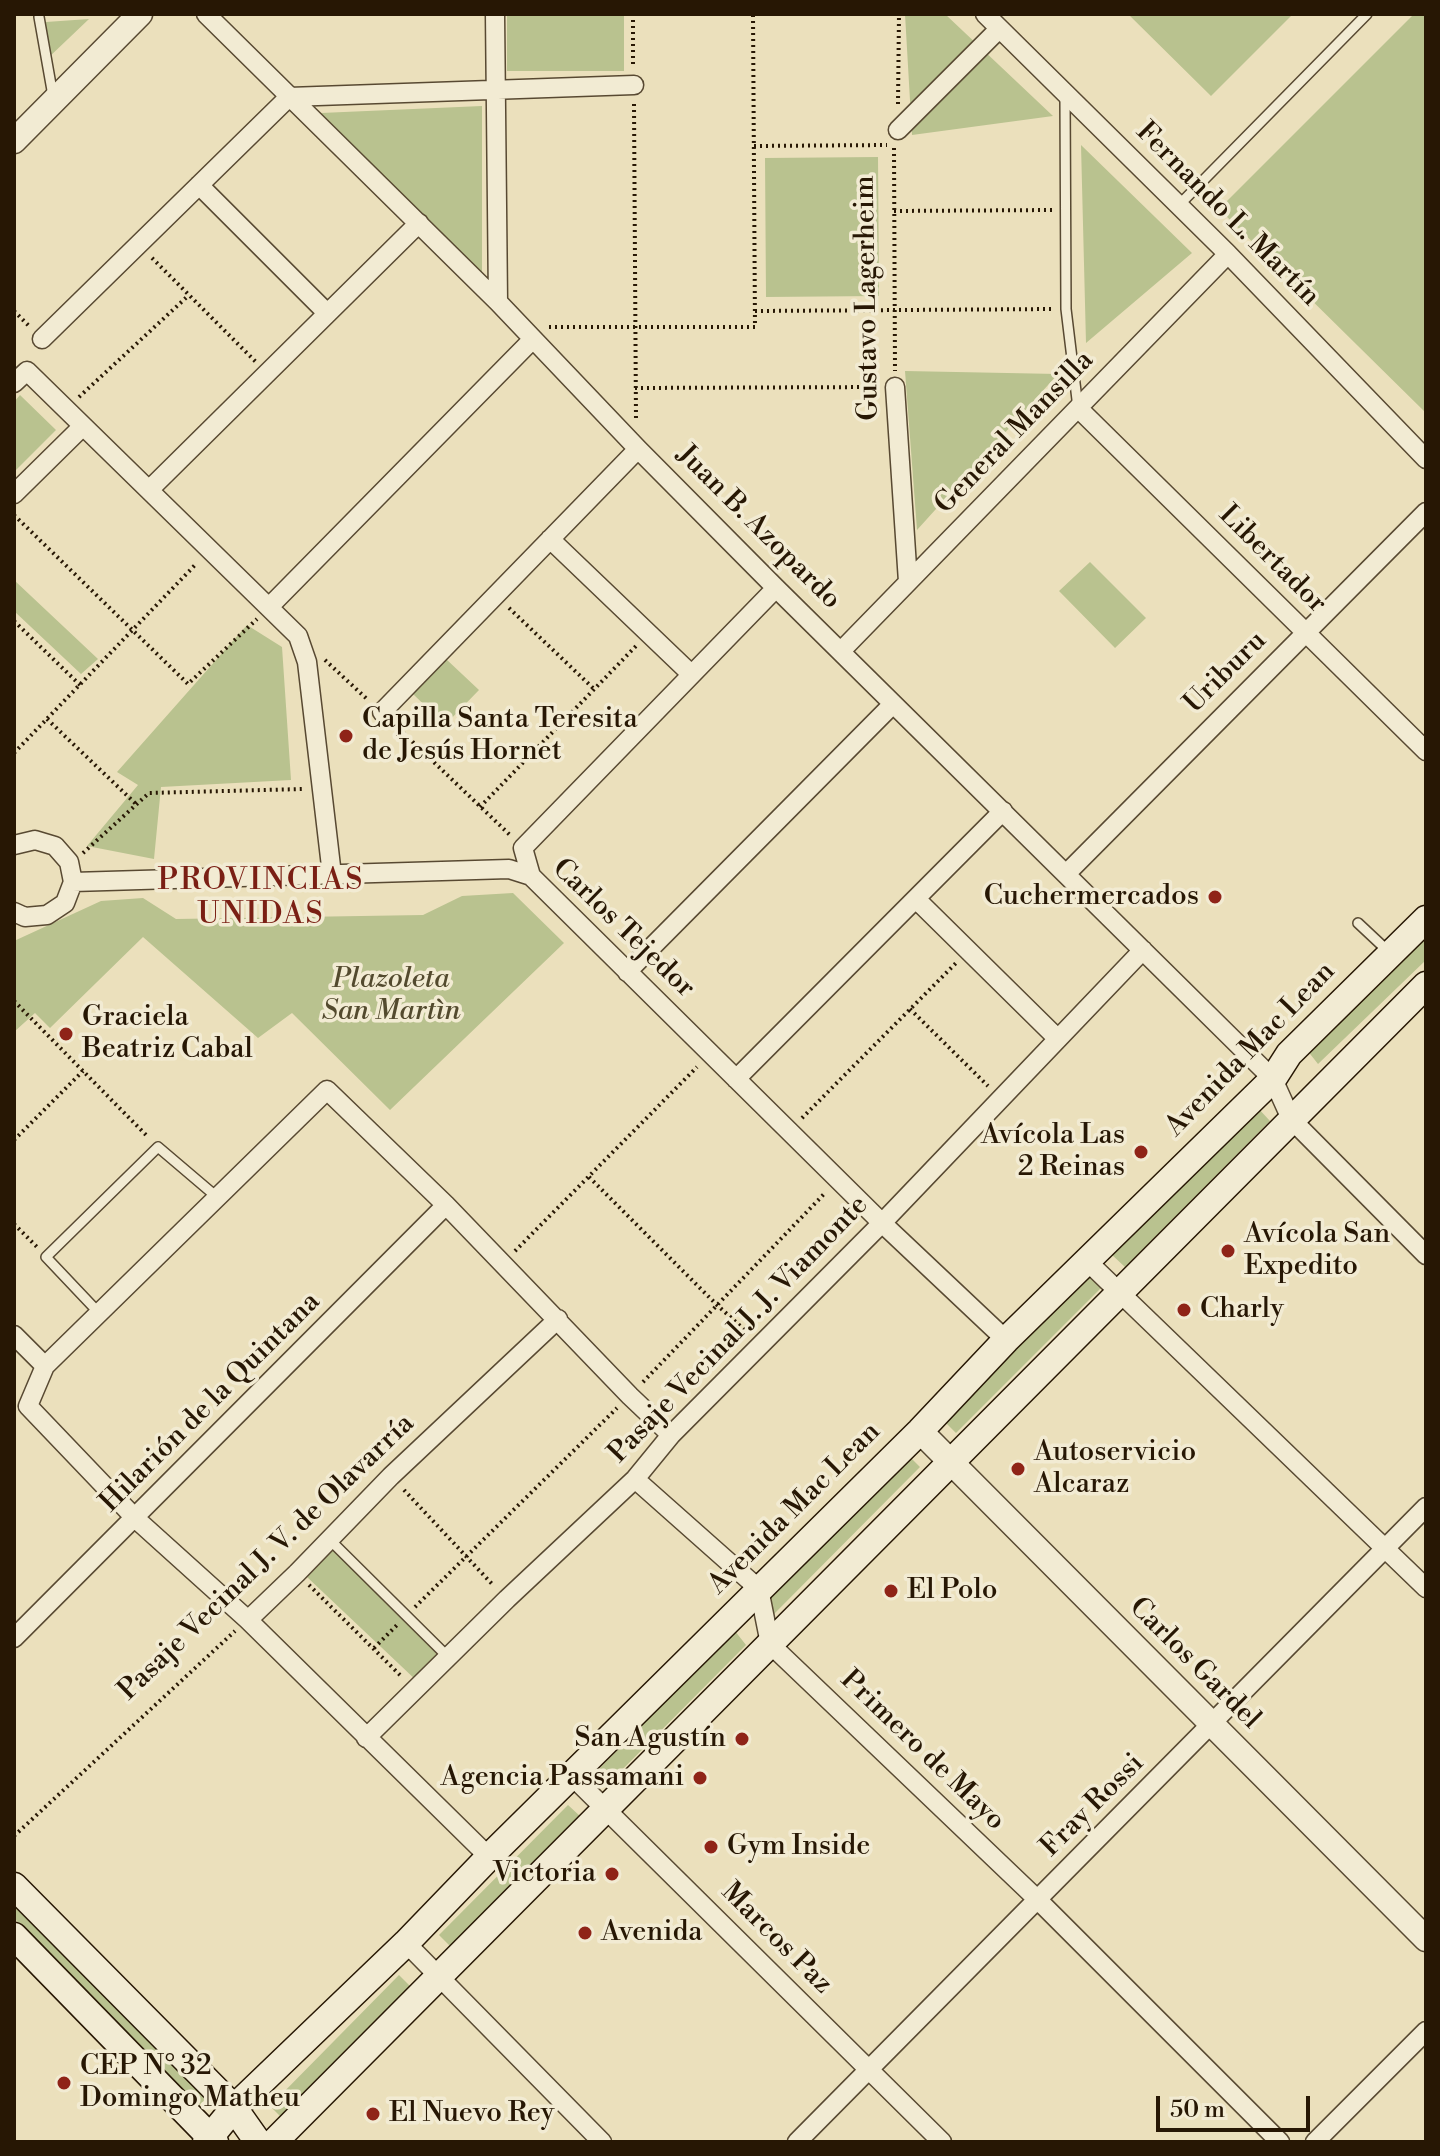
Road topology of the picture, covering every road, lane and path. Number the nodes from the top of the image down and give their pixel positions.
1 (140, 14) edge
2 (206, 14) edge
3 (495, 14) edge
4 (633, 14) edge
5 (753, 14) edge
6 (899, 14) edge
7 (985, 14) edge
8 (1367, 14) edge
9 (39, 17) dead end
10 (999, 29) junction
11 (634, 85) junction
12 (495, 89) junction
13 (1065, 91) junction
14 (289, 97) junction
15 (54, 100) junction
16 (896, 138) junction
17 (14, 141) edge
18 (754, 146) junction
19 (199, 185) junction
20 (1179, 205) junction
21 (1066, 210) junction
22 (894, 211) junction
23 (419, 223) junction
24 (139, 245) junction
25 (1228, 254) junction
26 (189, 295) junction
27 (498, 302) junction
28 (1066, 309) junction
29 (895, 310) junction
30 (755, 311) junction
31 (327, 313) junction
32 (634, 328) junction
33 (528, 333) junction
34 (42, 339) dead end
35 (267, 373) junction
36 (14, 383) edge
37 (895, 387) junction
38 (635, 388) junction
39 (1078, 408) junction
40 (66, 409) junction
41 (83, 426) junction
42 (638, 449) junction
43 (1426, 459) edge
44 (149, 490) junction
45 (14, 494) edge
46 (1426, 512) edge
47 (14, 515) edge
48 (550, 539) junction
49 (210, 549) junction
50 (908, 582) junction
51 (776, 588) junction
52 (496, 596) junction
53 (270, 606) junction
54 (14, 621) edge
55 (133, 630) junction
56 (1305, 632) junction
57 (648, 633) junction
58 (298, 636) junction
59 (842, 650) junction
60 (691, 674) junction
61 (80, 685) junction
62 (594, 689) junction
63 (893, 704) junction
64 (382, 712) junction
65 (47, 719) junction
66 (1426, 751) edge
67 (14, 753) edge
68 (321, 789) junction
69 (136, 804) junction
70 (480, 807) junction
71 (1003, 811) junction
72 (14, 845) edge
73 (523, 848) junction
74 (69, 862) junction
75 (1066, 874) junction
76 (332, 875) junction
77 (531, 876) junction
78 (73, 882) junction
79 (916, 899) junction
80 (14, 912) edge
81 (1426, 919) edge
82 (1358, 923) dead end
83 (1143, 950) junction
84 (968, 951) junction
85 (1390, 953) junction
86 (627, 972) junction
87 (1426, 985) edge
88 (14, 1001) edge
89 (910, 1009) junction
90 (1057, 1038) junction
91 (710, 1053) junction
92 (83, 1071) junction
93 (736, 1079) junction
94 (1273, 1079) junction
95 (1000, 1097) junction
96 (1291, 1119) junction
97 (789, 1131) junction
98 (14, 1140) edge
99 (158, 1147) junction
100 (589, 1177) junction
101 (839, 1179) junction
102 (218, 1198) junction
103 (446, 1205) junction
104 (882, 1223) junction
105 (14, 1224) edge
106 (1426, 1255) edge
107 (46, 1257) junction
108 (1087, 1261) junction
109 (503, 1264) junction
110 (1119, 1292) junction
111 (717, 1305) junction
112 (100, 1313) junction
113 (558, 1319) junction
114 (14, 1335) edge
115 (1006, 1340) junction
116 (762, 1344) junction
117 (45, 1366) junction
118 (630, 1396) junction
119 (21, 1412) edge
120 (920, 1431) junction
121 (671, 1435) junction
122 (950, 1462) junction
123 (391, 1476) junction
124 (635, 1479) junction
125 (1426, 1507) edge
126 (136, 1519) junction
127 (328, 1538) junction
128 (1386, 1547) junction
129 (466, 1557) junction
130 (297, 1573) junction
131 (1426, 1588) edge
132 (759, 1589) junction
133 (507, 1599) junction
134 (407, 1615) junction
135 (248, 1620) junction
136 (14, 1638) edge
137 (770, 1644) junction
138 (374, 1648) junction
139 (449, 1657) junction
140 (415, 1690) junction
141 (1212, 1725) junction
142 (366, 1738) junction
143 (572, 1776) junction
144 (605, 1809) junction
145 (14, 1836) edge
146 (489, 1857) junction
147 (14, 1886) edge
148 (1038, 1900) junction
149 (14, 1936) edge
150 (1426, 1939) edge
151 (406, 1943) junction
152 (439, 1976) junction
153 (1426, 2031) edge
154 (869, 2070) junction
155 (234, 2108) junction
156 (211, 2140) edge
157 (258, 2142) edge
158 (274, 2142) edge
159 (602, 2142) edge
160 (797, 2142) edge
161 (942, 2142) edge
162 (1280, 2142) edge
163 (1315, 2142) edge

1 - 15 street
2 - 14 street, Juan B. Azopardo
3 - 12 street
4 - 11 path
5 - 18 path
6 - 16 path, Gustavo Lagerheim
7 - 10 street, Fernando L. Martín
8 - 20 lane
9 - 15 lane
10 - 13 street, Fernando L. Martín
10 - 16 street
11 - 12 street
11 - 32 path
12 - 14 street
12 - 27 street
13 - 20 street, Fernando L. Martín
13 - 21 lane
14 - 19 street
14 - 23 street, Juan B. Azopardo
15 - 17 street
16 - 18 path
16 - 22 path, Gustavo Lagerheim
18 - 30 path
19 - 24 street
19 - 31 street
20 - 25 street, Fernando L. Martín
21 - 22 path
21 - 28 lane
22 - 29 path, Gustavo Lagerheim
23 - 27 street, Juan B. Azopardo
23 - 31 street
24 - 26 path
24 - 34 street
25 - 39 street, General Mansilla
25 - 43 street, Fernando L. Martín
26 - 35 path
26 - 40 path
27 - 33 street, Juan B. Azopardo
28 - 29 path
28 - 39 lane
29 - 30 path
29 - 37 path, Gustavo Lagerheim
30 - 32 path
31 - 35 street
32 - 33 path
32 - 38 path
33 - 42 street, Juan B. Azopardo
33 - 53 street
35 - 44 street
36 - 40 street
37 - 38 path
37 - 50 street, Gustavo Lagerheim
38 - 42 path
39 - 50 street, General Mansilla
39 - 56 street, Libertador
40 - 41 street
41 - 44 street
41 - 45 street
42 - 48 street
42 - 51 street, Juan B. Azopardo
44 - 49 street
46 - 56 street, Uriburu
47 - 55 path
48 - 52 street
48 - 57 street
49 - 53 street
49 - 55 path
50 - 59 street, General Mansilla
51 - 59 street, Juan B. Azopardo
51 - 60 street
52 - 62 path
52 - 64 street
53 - 55 path
53 - 58 street
54 - 61 path
55 - 61 path
56 - 66 street, Libertador
56 - 75 street, Uriburu
57 - 60 street
57 - 62 path
58 - 64 path
58 - 68 street
59 - 63 street, Juan B. Azopardo
60 - 73 street
61 - 65 path
62 - 70 path
63 - 71 street, Juan B. Azopardo
63 - 86 street
64 - 70 path
65 - 67 path
65 - 69 path
68 - 69 path
68 - 76 street
69 - 74 path
70 - 73 path
71 - 75 street, Juan B. Azopardo
71 - 79 street
72 - 74 street
73 - 77 street
74 - 78 street
75 - 83 street, Juan B. Azopardo
76 - 77 street, Carlos Tejedor
76 - 78 street, Carlos Tejedor
77 - 86 street, Carlos Tejedor
78 - 80 street
79 - 84 street
79 - 93 street
81 - 85 main road, Avenida Mac Lean
82 - 85 lane
83 - 90 street, Pasaje Vecinal J. J. Viamonte
83 - 94 street, Juan B. Azopardo
84 - 89 path
84 - 90 street
85 - 94 main road, Avenida Mac Lean
86 - 91 street, Carlos Tejedor
87 - 96 main road
88 - 92 path
89 - 95 path
89 - 97 path
90 - 95 street, Pasaje Vecinal J. J. Viamonte
91 - 93 street, Carlos Tejedor
91 - 100 path
92 - 98 path
92 - 99 path
93 - 97 street, Carlos Tejedor
94 - 96 street
94 - 108 main road, Avenida Mac Lean
95 - 104 street, Pasaje Vecinal J. J. Viamonte
96 - 106 street
96 - 110 main road
97 - 101 street, Carlos Tejedor
99 - 102 lane
99 - 107 lane
100 - 109 path
100 - 111 path
101 - 104 street, Carlos Tejedor
101 - 111 path
102 - 103 street
102 - 112 street
103 - 109 street
103 - 126 street, Hilarión de la Quintana
104 - 115 street, Carlos Tejedor
104 - 116 street, Pasaje Vecinal J. J. Viamonte
105 - 107 path
107 - 112 lane
108 - 110 street
108 - 115 main road, Avenida Mac Lean
109 - 113 street
110 - 122 main road
110 - 128 street
111 - 116 path
111 - 118 path
112 - 117 street
113 - 118 street
113 - 123 street, Pasaje Vecinal J. V. de Olavarría
114 - 117 street
115 - 120 main road, Avenida Mac Lean
116 - 121 street, Pasaje Vecinal J. J. Viamonte
117 - 119 street
118 - 121 street
118 - 129 path
119 - 126 street
120 - 122 street, Carlos Gardel
120 - 132 main road, Avenida Mac Lean
121 - 124 street, Pasaje Vecinal J. J. Viamonte
122 - 137 main road
122 - 141 street, Carlos Gardel
123 - 127 street, Pasaje Vecinal J. V. de Olavarría
123 - 129 path
124 - 132 street
124 - 133 street, Pasaje Vecinal J. J. Viamonte
125 - 128 street, Fray Rossi
126 - 135 street
126 - 136 street, Hilarión de la Quintana
127 - 130 street, Pasaje Vecinal J. V. de Olavarría
127 - 134 lane
128 - 131 street
128 - 141 street, Fray Rossi
129 - 133 path
129 - 134 path
130 - 135 street, Pasaje Vecinal J. V. de Olavarría
130 - 138 path
132 - 137 street
132 - 143 main road, Avenida Mac Lean
133 - 139 street, Pasaje Vecinal J. J. Viamonte
134 - 138 path
134 - 139 lane
135 - 142 street
135 - 145 path, Pasaje Vecinal J. V. de Olavarría
137 - 144 main road
137 - 148 street, Primero de Mayo
138 - 140 path
139 - 140 street, Pasaje Vecinal J. J. Viamonte
140 - 142 street, Pasaje Vecinal J. J. Viamonte
141 - 148 street, Fray Rossi
141 - 150 street, Carlos Gardel
142 - 146 street
143 - 144 street, Marcos Paz
143 - 146 main road, Avenida Mac Lean
144 - 152 main road
144 - 154 street, Marcos Paz
146 - 151 main road, Avenida Mac Lean
147 - 155 main road
148 - 154 street, Fray Rossi
148 - 162 street, Primero de Mayo
149 - 156 main road
151 - 152 street
151 - 155 main road, Avenida Mac Lean
152 - 158 main road
152 - 159 street
153 - 163 street
154 - 160 street, Fray Rossi
154 - 161 street, Marcos Paz
155 - 156 main road, Avenida Mac Lean
155 - 157 main road

